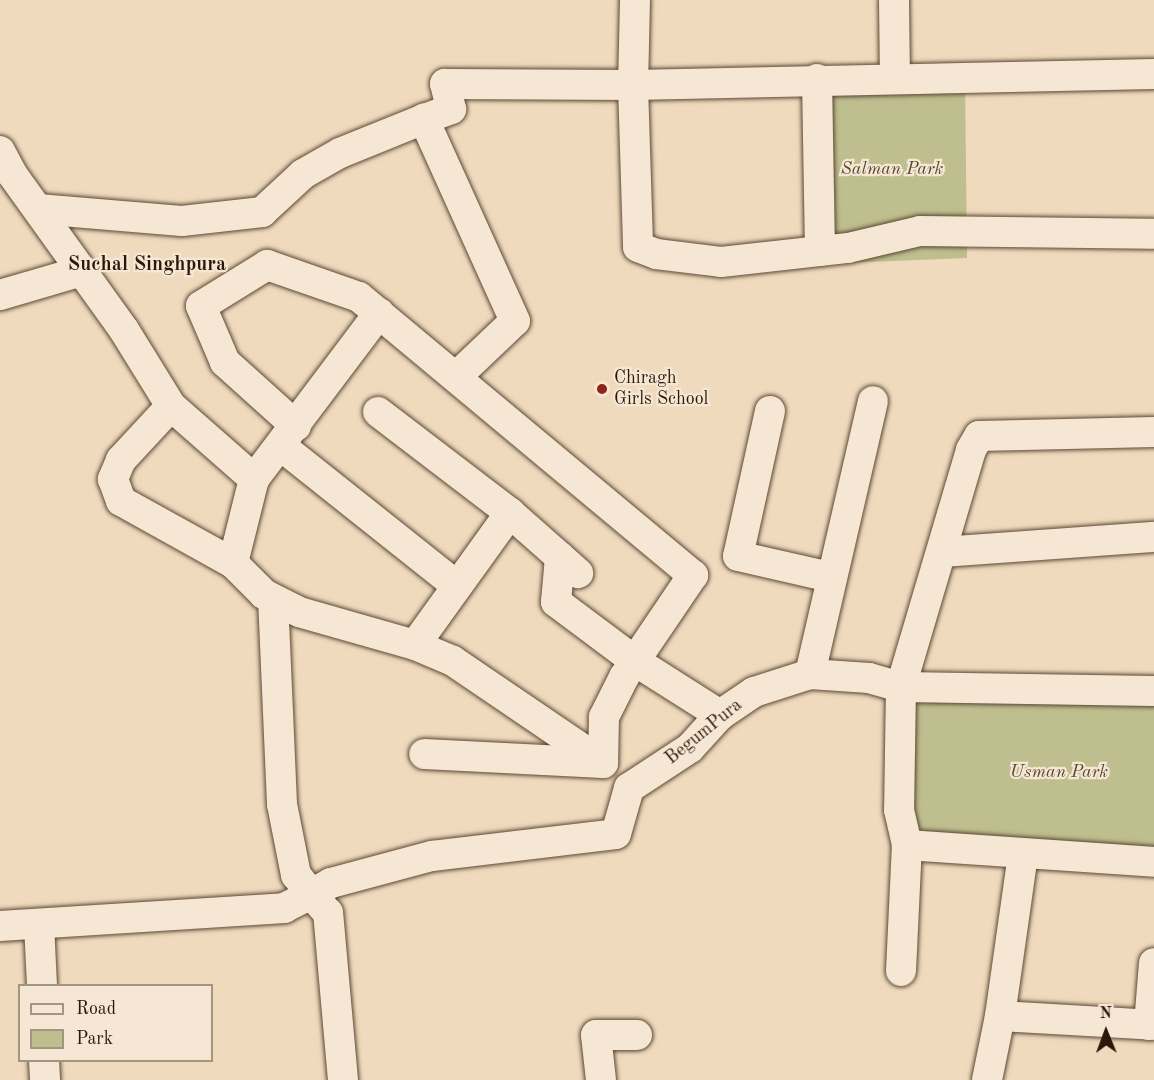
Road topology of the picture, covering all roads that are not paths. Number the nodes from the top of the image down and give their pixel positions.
1 (635, 0) edge
2 (894, 0) edge
3 (1154, 74) edge
4 (895, 78) junction
5 (817, 79) junction
6 (633, 85) junction
7 (424, 119) junction
8 (0, 151) edge
9 (38, 209) junction
10 (1154, 234) edge
11 (820, 251) junction
12 (82, 271) junction
13 (0, 295) edge
14 (379, 313) junction
15 (456, 377) junction
16 (873, 401) dead end
17 (171, 406) junction
18 (770, 411) dead end
19 (378, 412) dead end
20 (1154, 432) edge
21 (288, 436) junction
22 (254, 479) junction
23 (510, 513) junction
24 (1154, 537) edge
25 (943, 552) junction
26 (233, 563) junction
27 (830, 577) junction
28 (457, 586) junction
29 (273, 600) junction
30 (416, 645) junction
31 (635, 661) junction
32 (810, 674) junction
33 (901, 687) junction
34 (1154, 691) edge
35 (720, 715) junction
36 (424, 754) dead end
37 (603, 763) junction
38 (629, 788) junction
39 (907, 845) junction
40 (1023, 854) junction
41 (1154, 862) edge
42 (311, 894) junction
43 (39, 924) junction
44 (0, 926) edge
45 (1154, 963) edge
46 (902, 971) dead end
47 (42, 984) edge
48 (1000, 1016) junction
49 (1152, 1025) edge
50 (636, 1035) dead end
51 (44, 1062) edge
52 (335, 1079) edge
53 (45, 1080) edge
54 (601, 1080) edge
55 (987, 1080) edge

1 - 6 street
2 - 4 street
3 - 4 street
4 - 5 street
5 - 6 street
5 - 11 street
6 - 7 street
6 - 11 street
7 - 9 street
7 - 15 street
8 - 9 street
9 - 12 street
10 - 11 street
12 - 13 street
12 - 17 street
14 - 15 street
14 - 21 street
14 - 21 street
15 - 31 street
16 - 27 street
17 - 22 street
17 - 26 street
18 - 27 street
19 - 23 street
20 - 25 street
21 - 22 street
21 - 28 street
22 - 26 street
23 - 28 street
23 - 31 street
24 - 25 street
25 - 33 street
26 - 29 street
27 - 32 street
28 - 30 street
29 - 30 street
29 - 42 street
30 - 37 street
31 - 35 street
31 - 37 street
32 - 33 street, BegumPura
32 - 35 street, BegumPura
33 - 34 street, BegumPura
33 - 39 street
35 - 38 street, BegumPura
36 - 37 street
37 - 38 street
38 - 42 street
39 - 40 street
39 - 46 street
40 - 41 street
40 - 48 street
42 - 43 street
42 - 52 street
43 - 44 street
43 - 47 street
45 - 49 street
48 - 49 street
48 - 55 street
50 - 54 street
51 - 53 street

